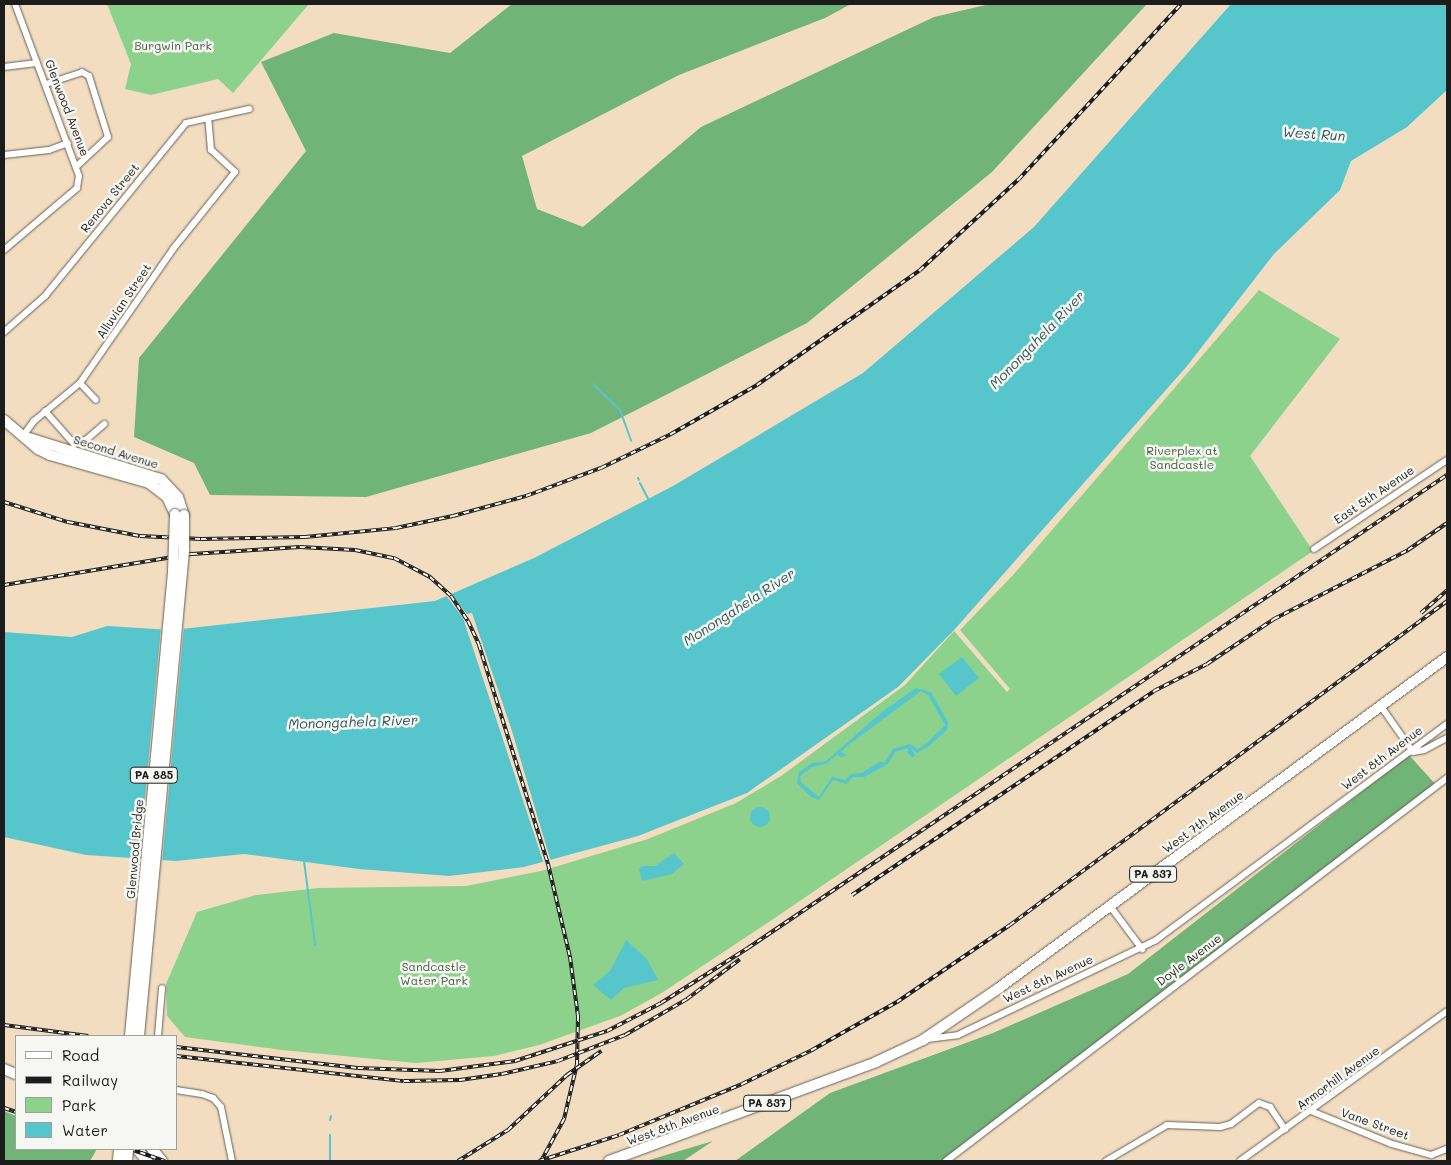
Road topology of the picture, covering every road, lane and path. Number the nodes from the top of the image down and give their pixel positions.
1 (15, 4) edge
2 (37, 63) junction
3 (4, 67) edge
4 (46, 84) junction
5 (250, 109) dead end
6 (208, 118) junction
7 (68, 143) junction
8 (4, 155) edge
9 (78, 165) junction
10 (4, 250) edge
11 (4, 332) edge
12 (80, 383) junction
13 (96, 400) dead end
14 (45, 411) junction
15 (4, 420) edge
16 (104, 424) dead end
17 (23, 436) junction
18 (1447, 460) edge
19 (180, 514) junction
20 (1314, 549) dead end
21 (1447, 657) edge
22 (1380, 706) junction
23 (1447, 724) edge
24 (1447, 738) edge
25 (1413, 752) junction
26 (1447, 778) edge
27 (1110, 906) junction
28 (1142, 949) junction
29 (162, 988) dead end
30 (1447, 1011) edge
31 (130, 1035) edge
32 (139, 1035) edge
33 (158, 1035) edge
34 (923, 1040) junction
35 (178, 1090) edge
36 (1311, 1111) junction
37 (1285, 1130) junction
38 (1447, 1149) edge
39 (138, 1150) edge
40 (151, 1150) edge
41 (151, 1150) edge
42 (1432, 1158) edge
43 (147, 1161) edge
44 (157, 1161) edge
45 (162, 1161) edge
46 (232, 1161) edge
47 (609, 1161) edge
48 (946, 1161) edge
49 (1106, 1161) edge
50 (1240, 1161) edge

1 - 2 street, Glenwood Avenue
2 - 3 street
2 - 4 street, Glenwood Avenue
4 - 7 street, Glenwood Avenue
4 - 9 street
5 - 6 street, Renova Street
6 - 11 street, Renova Street
6 - 12 street, Alluvian Street
7 - 8 street
7 - 9 street, Glenwood Avenue
9 - 10 street, Glenwood Avenue
12 - 13 street
12 - 14 street, Alluvian Street
14 - 16 street
14 - 17 street, Alluvian Street
15 - 17 main road, Second Avenue
17 - 19 main road, Second Avenue
18 - 20 street, East 5th Avenue
19 - 31 main road, Glenwood Bridge / PA 885, bridge
19 - 32 main road, Glenwood Bridge / PA 885, bridge
21 - 22 main road, West 7th Avenue / PA 837
22 - 25 street
22 - 27 main road, West 7th Avenue / PA 837
23 - 25 street, West 8th Avenue
24 - 25 street
25 - 28 street, West 8th Avenue
26 - 48 street, Doyle Avenue
27 - 28 street
27 - 34 main road, West 7th Avenue / PA 837
28 - 34 street, West 8th Avenue
29 - 33 street
30 - 36 street, Armorhill Avenue
34 - 47 main road, West 8th Avenue / PA 837
35 - 46 street
36 - 37 street, Armorhill Avenue
36 - 42 street, Vane Street
37 - 49 street
37 - 50 street, Armorhill Avenue
38 - 42 street
39 - 43 main road
40 - 44 main road
41 - 45 main road

